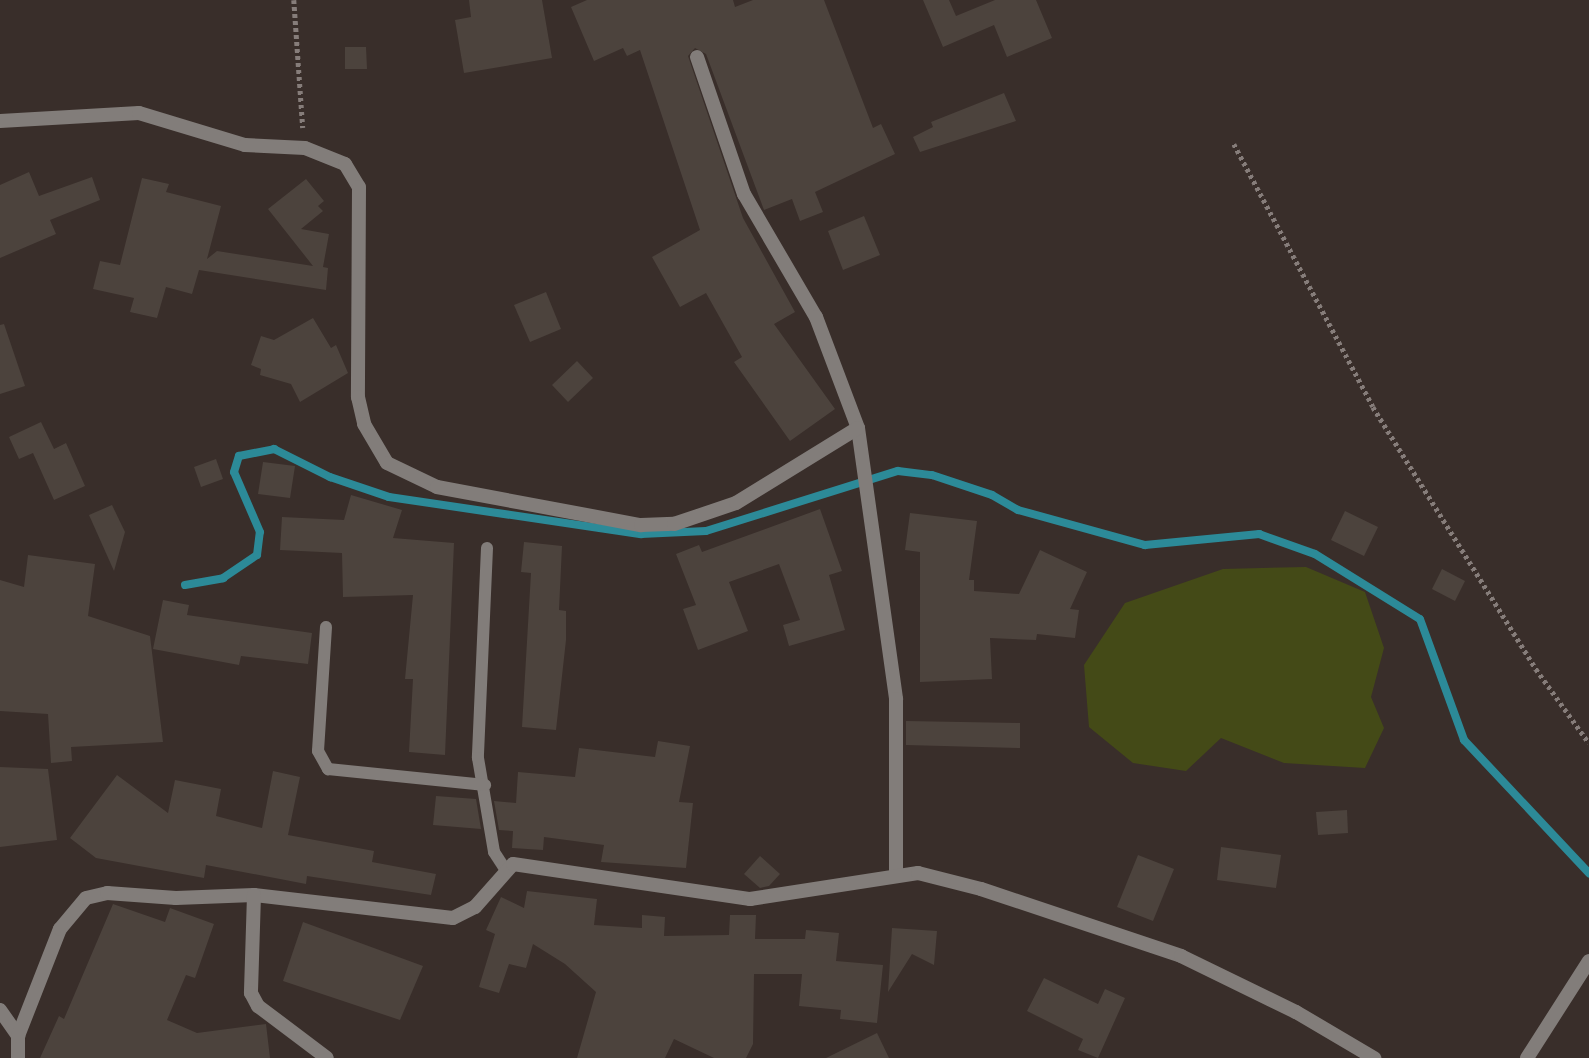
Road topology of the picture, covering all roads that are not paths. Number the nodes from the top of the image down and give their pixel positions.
1 (697, 57) dead end
2 (0, 121) edge
3 (858, 428) junction
4 (487, 548) dead end
5 (326, 627) dead end
6 (485, 785) junction
7 (505, 869) junction
8 (896, 873) junction
9 (254, 895) junction
10 (1589, 961) edge
11 (0, 1010) edge
12 (18, 1036) junction
13 (18, 1058) edge
14 (327, 1058) edge
15 (1374, 1058) edge
16 (1527, 1058) edge

1 - 3 street
2 - 3 street
3 - 8 street
4 - 6 lane
5 - 6 lane
6 - 7 lane
7 - 8 street
7 - 9 street
8 - 15 street
9 - 12 street
9 - 14 street
10 - 16 street
11 - 12 street
12 - 13 street

